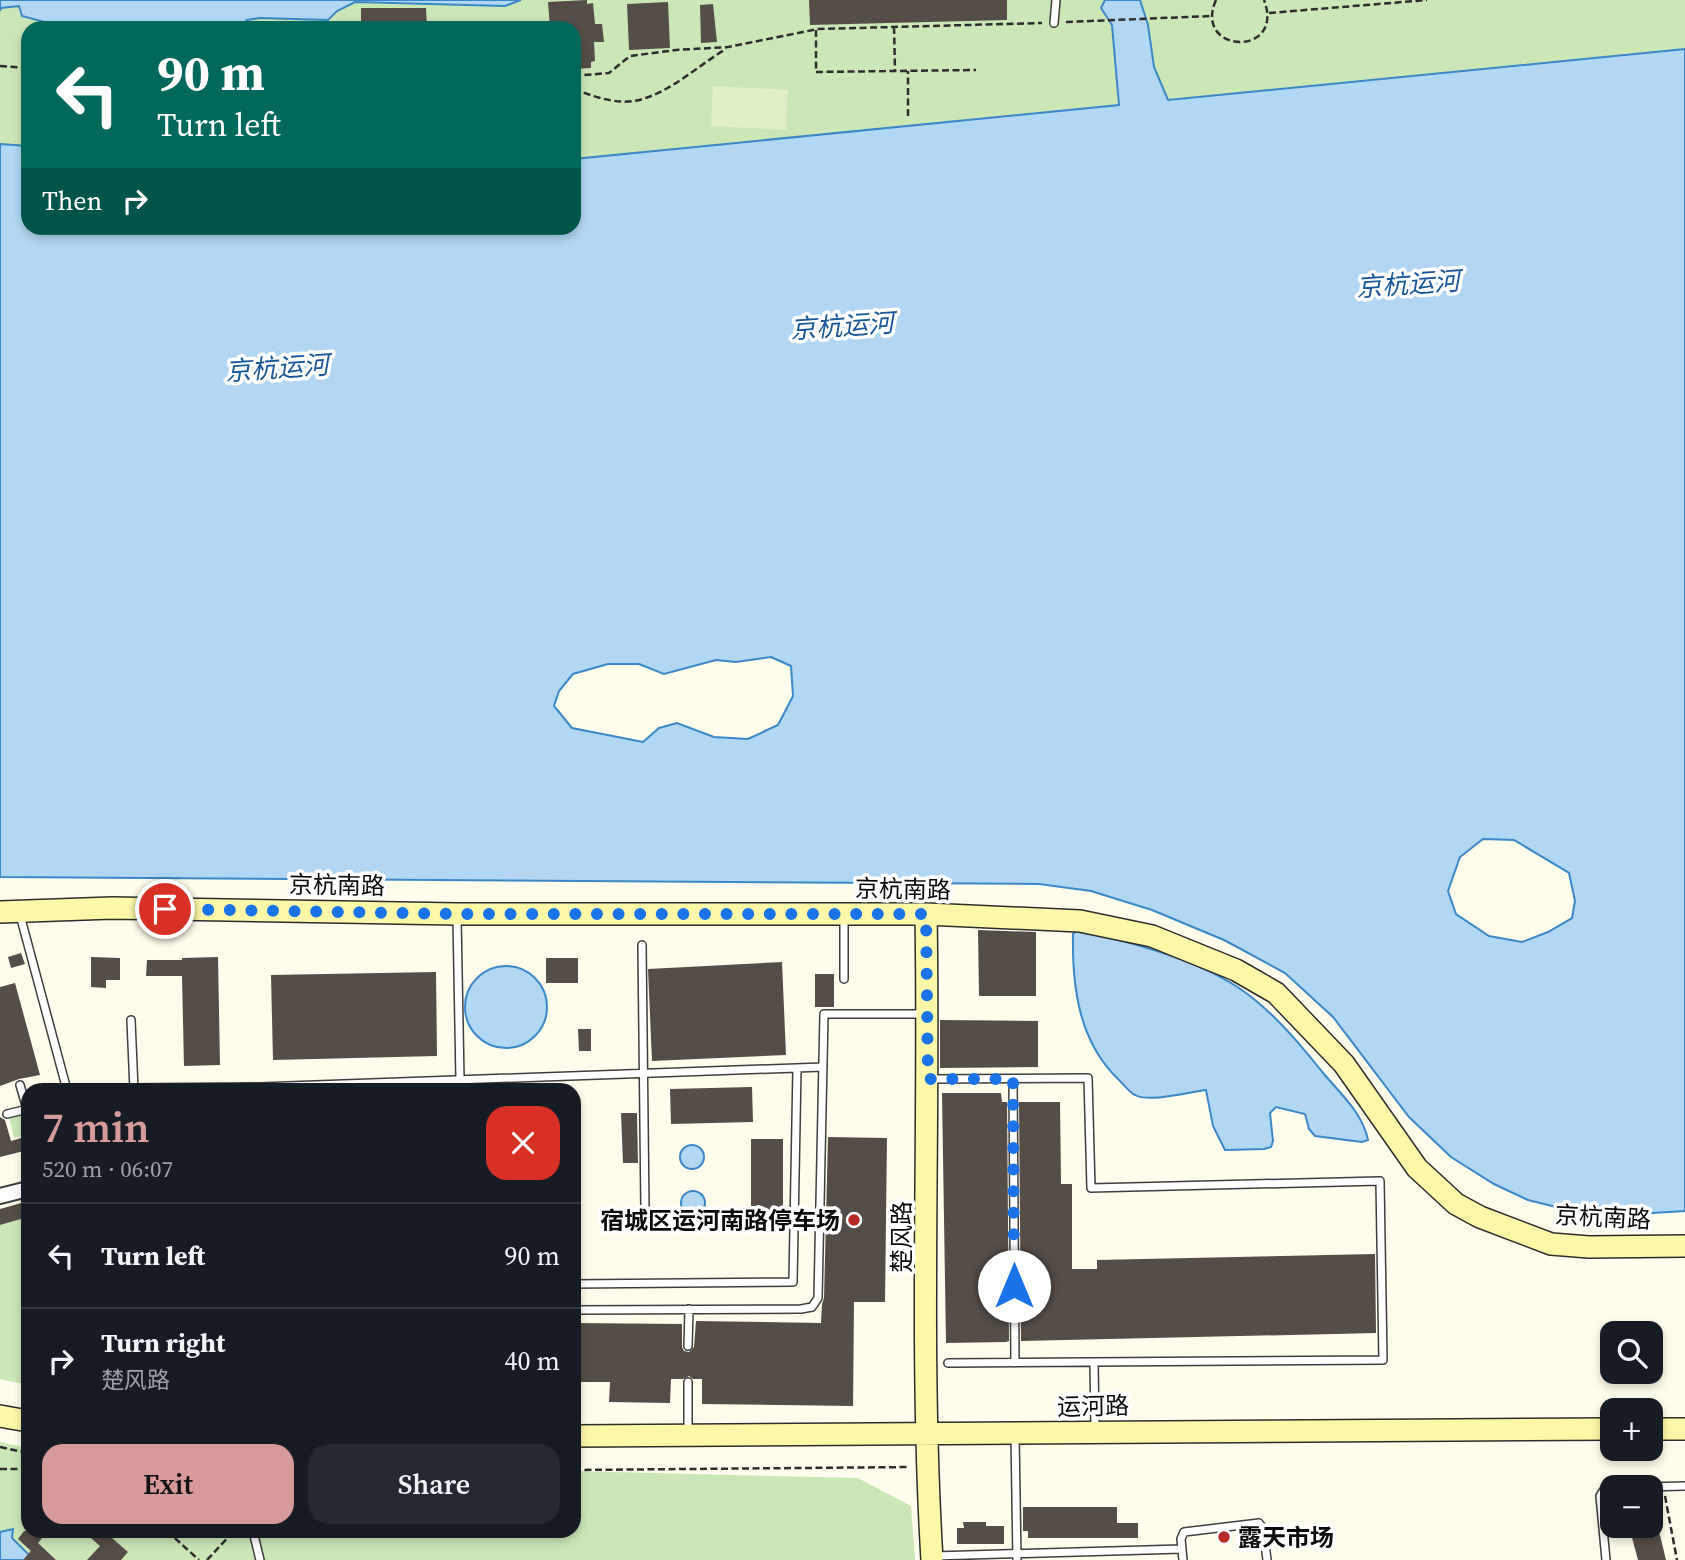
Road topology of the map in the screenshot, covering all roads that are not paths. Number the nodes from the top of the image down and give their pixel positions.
1 (1056, 0) edge
2 (1054, 23) road end
3 (9, 911) edge
4 (457, 914) junction
5 (844, 914) junction
6 (926, 914) junction
7 (642, 945) dead end
8 (844, 979) dead end
9 (928, 1014) junction
10 (131, 1020) dead end
11 (823, 1067) junction
12 (797, 1068) junction
13 (644, 1073) junction
14 (928, 1079) junction
15 (1013, 1079) junction
16 (460, 1080) junction
17 (65, 1083) edge
18 (134, 1083) edge
19 (385, 1083) edge
20 (20, 1085) dead end
21 (21, 1088) edge
22 (21, 1110) edge
23 (7, 1114) dead end
24 (21, 1191) edge
25 (0, 1196) edge
26 (645, 1210) dead end
27 (1685, 1245) edge
28 (581, 1284) edge
29 (689, 1309) junction
30 (581, 1310) edge
31 (688, 1346) dead end
32 (948, 1363) dead end
33 (1015, 1363) junction
34 (1094, 1363) junction
35 (688, 1382) dead end
36 (0, 1416) edge
37 (21, 1420) edge
38 (1600, 1429) edge
39 (1663, 1429) edge
40 (1685, 1429) edge
41 (1015, 1433) junction
42 (1095, 1433) junction
43 (927, 1434) junction
44 (581, 1436) edge
45 (688, 1436) junction
46 (1685, 1486) edge
47 (255, 1538) edge
48 (1181, 1549) junction
49 (1067, 1556) edge
50 (1017, 1557) edge
51 (932, 1558) edge
52 (968, 1558) edge
53 (260, 1560) edge
54 (1183, 1560) edge
55 (1267, 1560) edge
56 (1606, 1560) edge

1 - 2 lane
3 - 4 street, 京杭南路
3 - 17 lane
4 - 5 street, 京杭南路
4 - 16 lane
5 - 6 street, 京杭南路
5 - 8 lane
6 - 9 street, 楚风路
6 - 27 street, 京杭南路
7 - 13 lane
9 - 11 lane
9 - 14 street, 楚风路
10 - 18 lane
11 - 12 lane
11 - 29 lane
12 - 13 lane
12 - 28 lane
13 - 16 lane
13 - 26 lane
14 - 15 lane
14 - 43 street, 楚风路
15 - 33 lane
15 - 34 lane
16 - 19 lane
20 - 21 lane
22 - 23 lane
24 - 25 street
29 - 30 lane
29 - 31 lane
32 - 33 lane
33 - 34 lane
34 - 42 lane
35 - 45 lane
36 - 37 street
38 - 42 street, 运河路
39 - 40 street
41 - 42 street, 运河路
41 - 43 street, 运河路
41 - 50 lane
43 - 45 street, 运河路
43 - 51 street, 楚风路
44 - 45 street, 运河路
46 - 56 lane
47 - 53 lane
48 - 49 lane
48 - 54 lane
48 - 55 lane
49 - 50 lane
50 - 52 lane
51 - 52 lane

